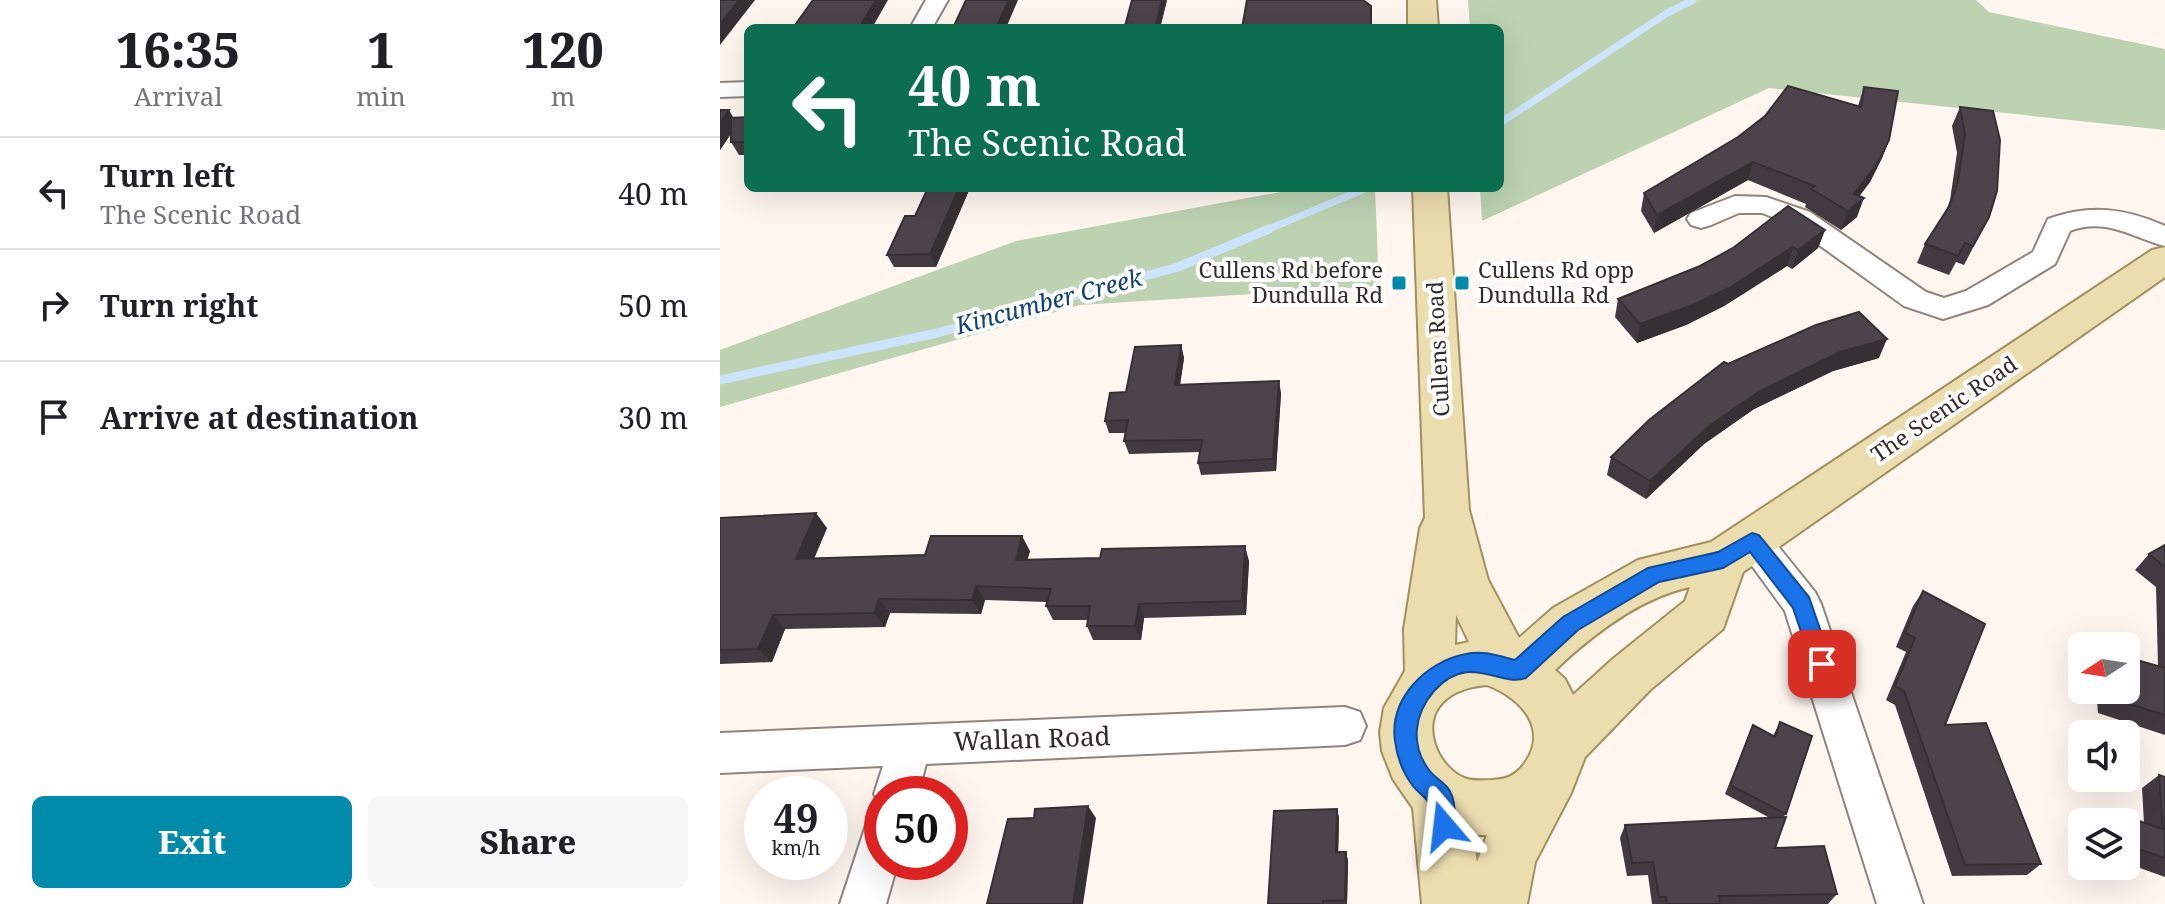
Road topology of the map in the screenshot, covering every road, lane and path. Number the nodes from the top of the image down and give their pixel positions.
1 (937, 0) edge
2 (1422, 0) edge
3 (923, 24) edge
4 (1423, 24) edge
5 (744, 89) edge
6 (720, 90) edge
7 (1430, 192) edge
8 (1701, 219) dead end
9 (2165, 237) edge
10 (2165, 259) edge
11 (1446, 510) junction
12 (1738, 550) junction
13 (1513, 668) junction
14 (1431, 680) junction
15 (1345, 726) dead end
16 (911, 744) junction
17 (720, 753) edge
18 (1555, 761) junction
19 (901, 776) edge
20 (1440, 796) junction
21 (870, 880) edge
22 (863, 904) edge
23 (1452, 904) edge
24 (1497, 904) edge
25 (1900, 904) edge

1 - 3 street
2 - 4 main road
5 - 6 street
7 - 11 main road, Cullens Road
8 - 9 street
10 - 12 main road, The Scenic Road
11 - 13 main road, Cullens Road
11 - 14 main road, Cullens Road
12 - 13 main road, The Scenic Road
12 - 18 main road
12 - 25 street
13 - 14 main road
13 - 18 main road
14 - 20 main road
15 - 16 street, Wallan Road
16 - 17 street, Wallan Road
16 - 19 street
18 - 20 main road
18 - 24 main road
20 - 23 main road
21 - 22 street

